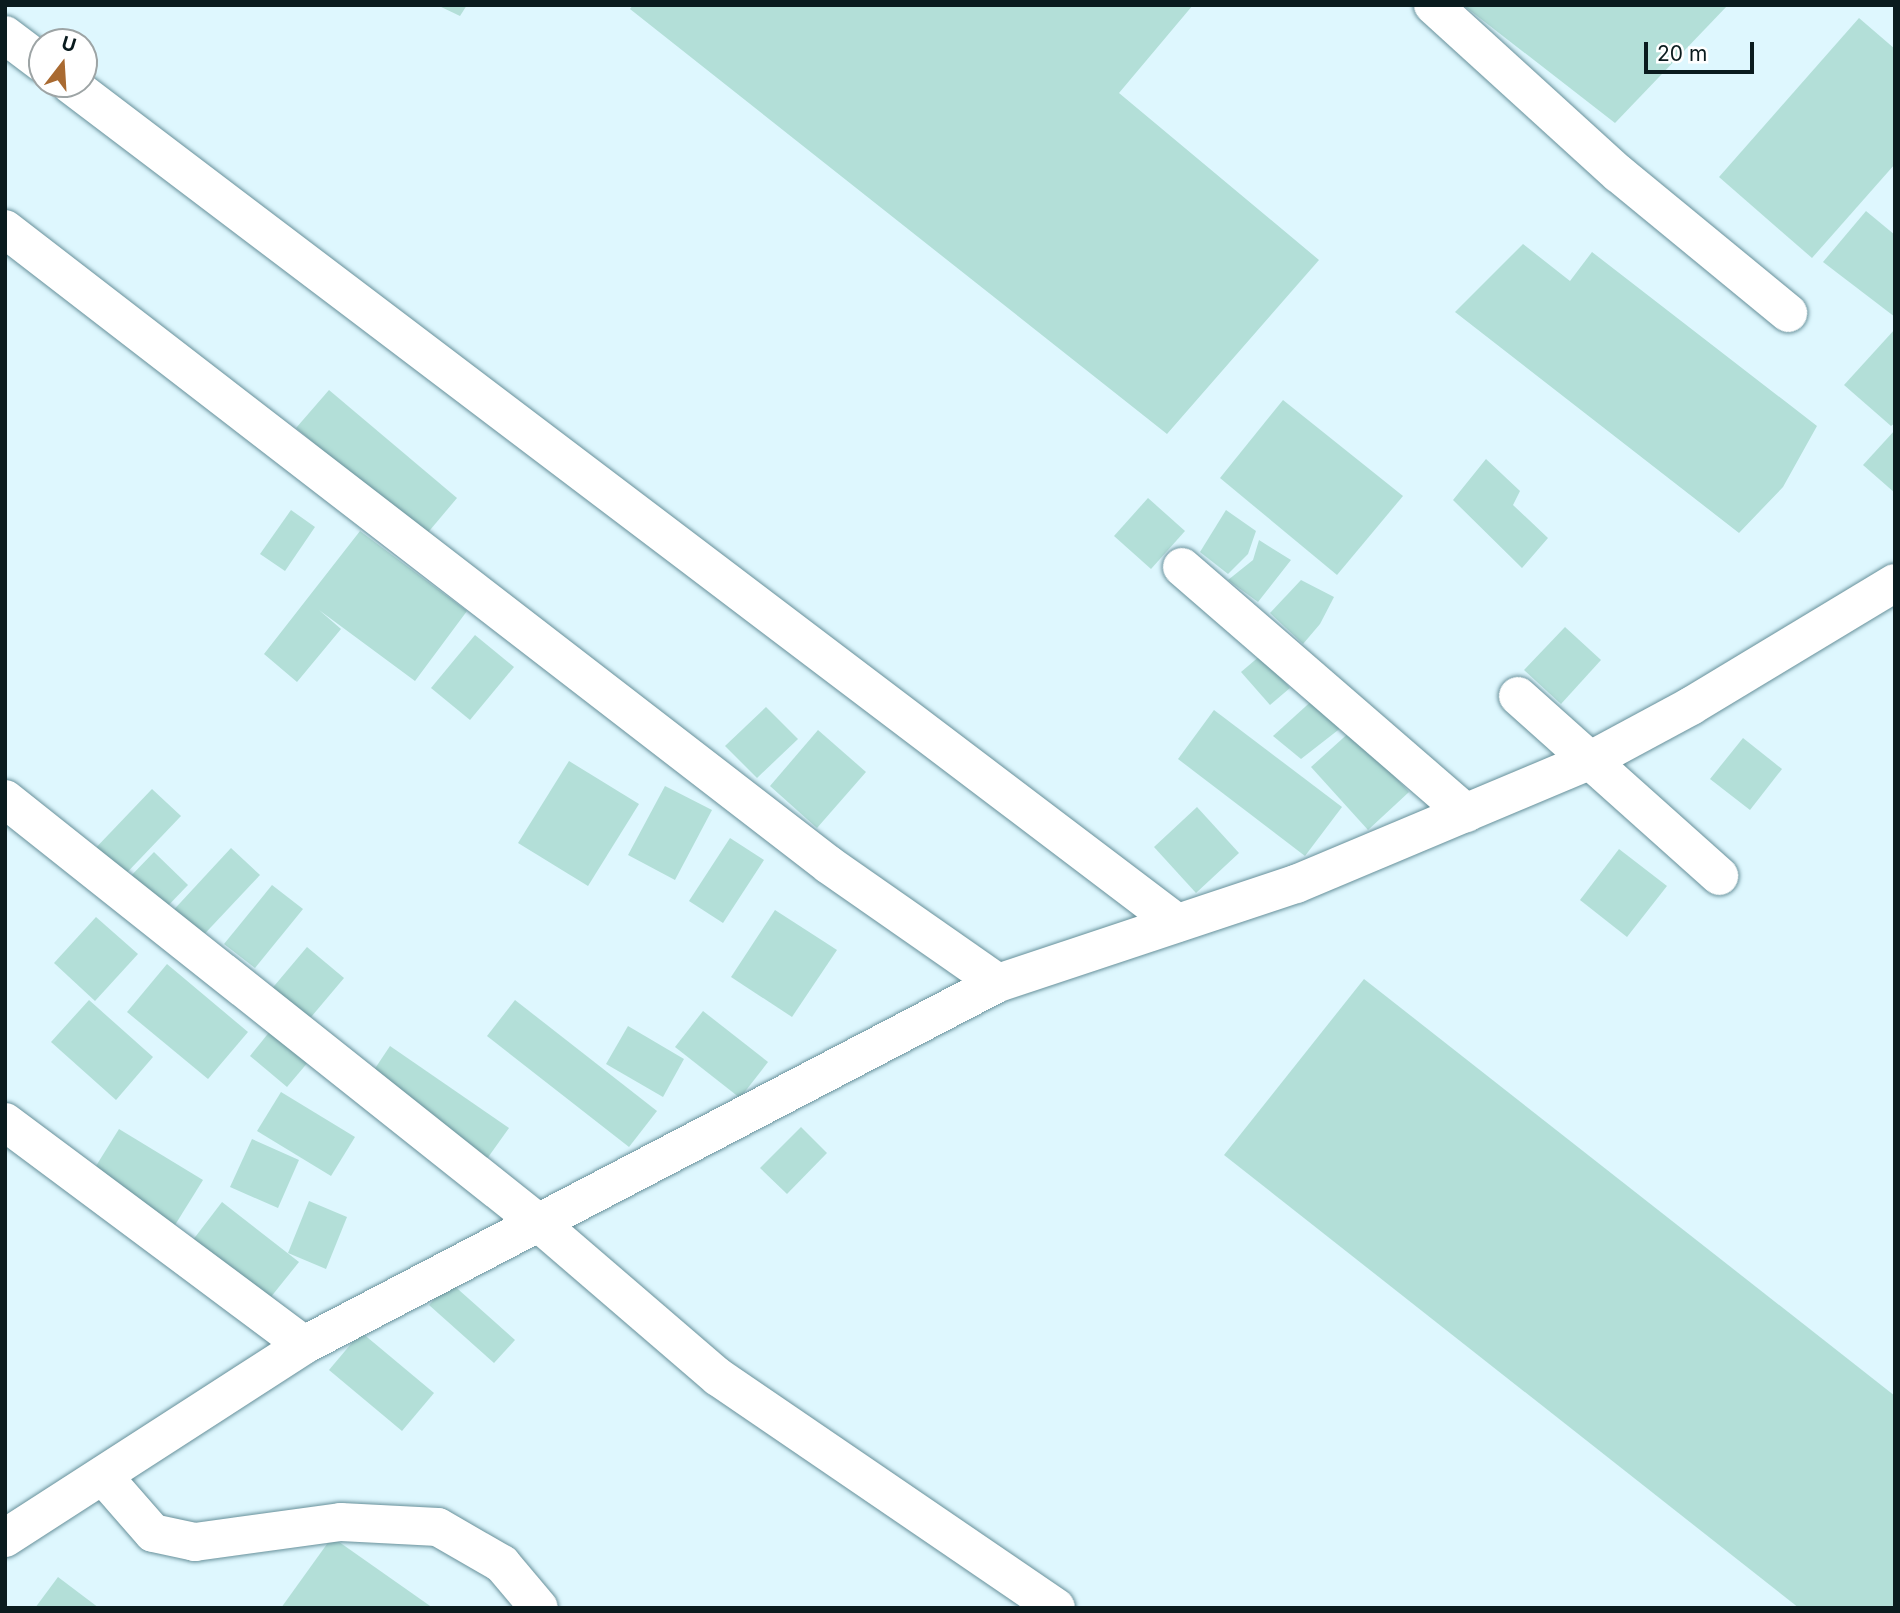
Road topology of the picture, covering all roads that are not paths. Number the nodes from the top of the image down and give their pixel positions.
1 (1433, 5) edge
2 (5, 35) edge
3 (28, 52) edge
4 (88, 98) edge
5 (5, 229) edge
6 (1788, 313) dead end
7 (1182, 567) dead end
8 (1895, 583) edge
9 (1518, 696) dead end
10 (1588, 761) junction
11 (5, 799) edge
12 (1466, 813) junction
13 (1719, 876) dead end
14 (1177, 923) junction
15 (998, 983) junction
16 (9, 1131) edge
17 (540, 1224) junction
18 (304, 1345) junction
19 (104, 1477) junction
20 (5, 1538) edge
21 (538, 1608) edge
22 (1056, 1608) edge

1 - 6 street
2 - 3 street
4 - 14 street
5 - 15 street
7 - 12 street
8 - 10 street
9 - 10 street
10 - 12 street
10 - 13 street
11 - 17 street
12 - 14 street
14 - 15 street
15 - 17 street
16 - 18 street
17 - 18 street
17 - 22 street
18 - 19 street
19 - 20 street
19 - 21 street

